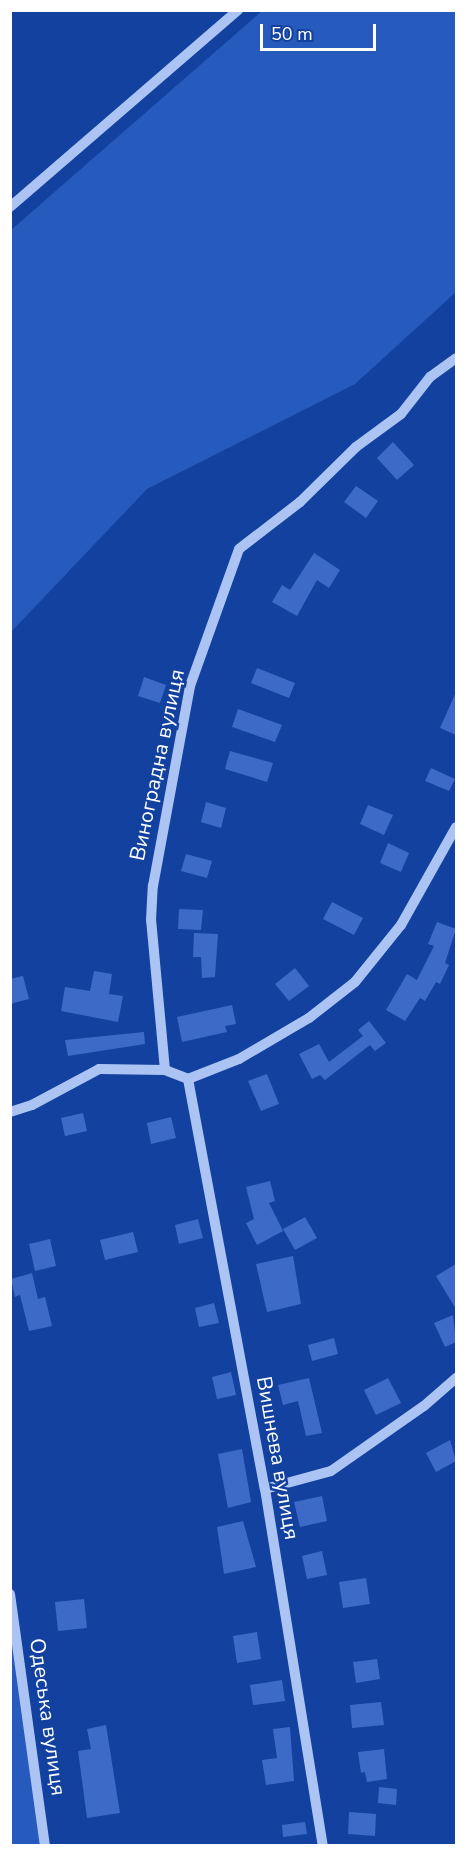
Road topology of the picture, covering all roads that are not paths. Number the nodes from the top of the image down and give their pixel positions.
1 (238, 10) edge
2 (10, 207) edge
3 (456, 358) edge
4 (456, 827) edge
5 (165, 1070) junction
6 (188, 1080) junction
7 (10, 1112) edge
8 (456, 1378) edge
9 (265, 1489) junction
10 (10, 1594) edge
11 (45, 1845) edge
12 (324, 1845) edge

1 - 2 street
3 - 5 street, Виноградна вулиця
4 - 6 street
5 - 6 street
5 - 7 street
6 - 9 street, Вишнева вулиця
8 - 9 street
9 - 12 street, Вишнева вулиця
10 - 11 street, Одеська вулиця

